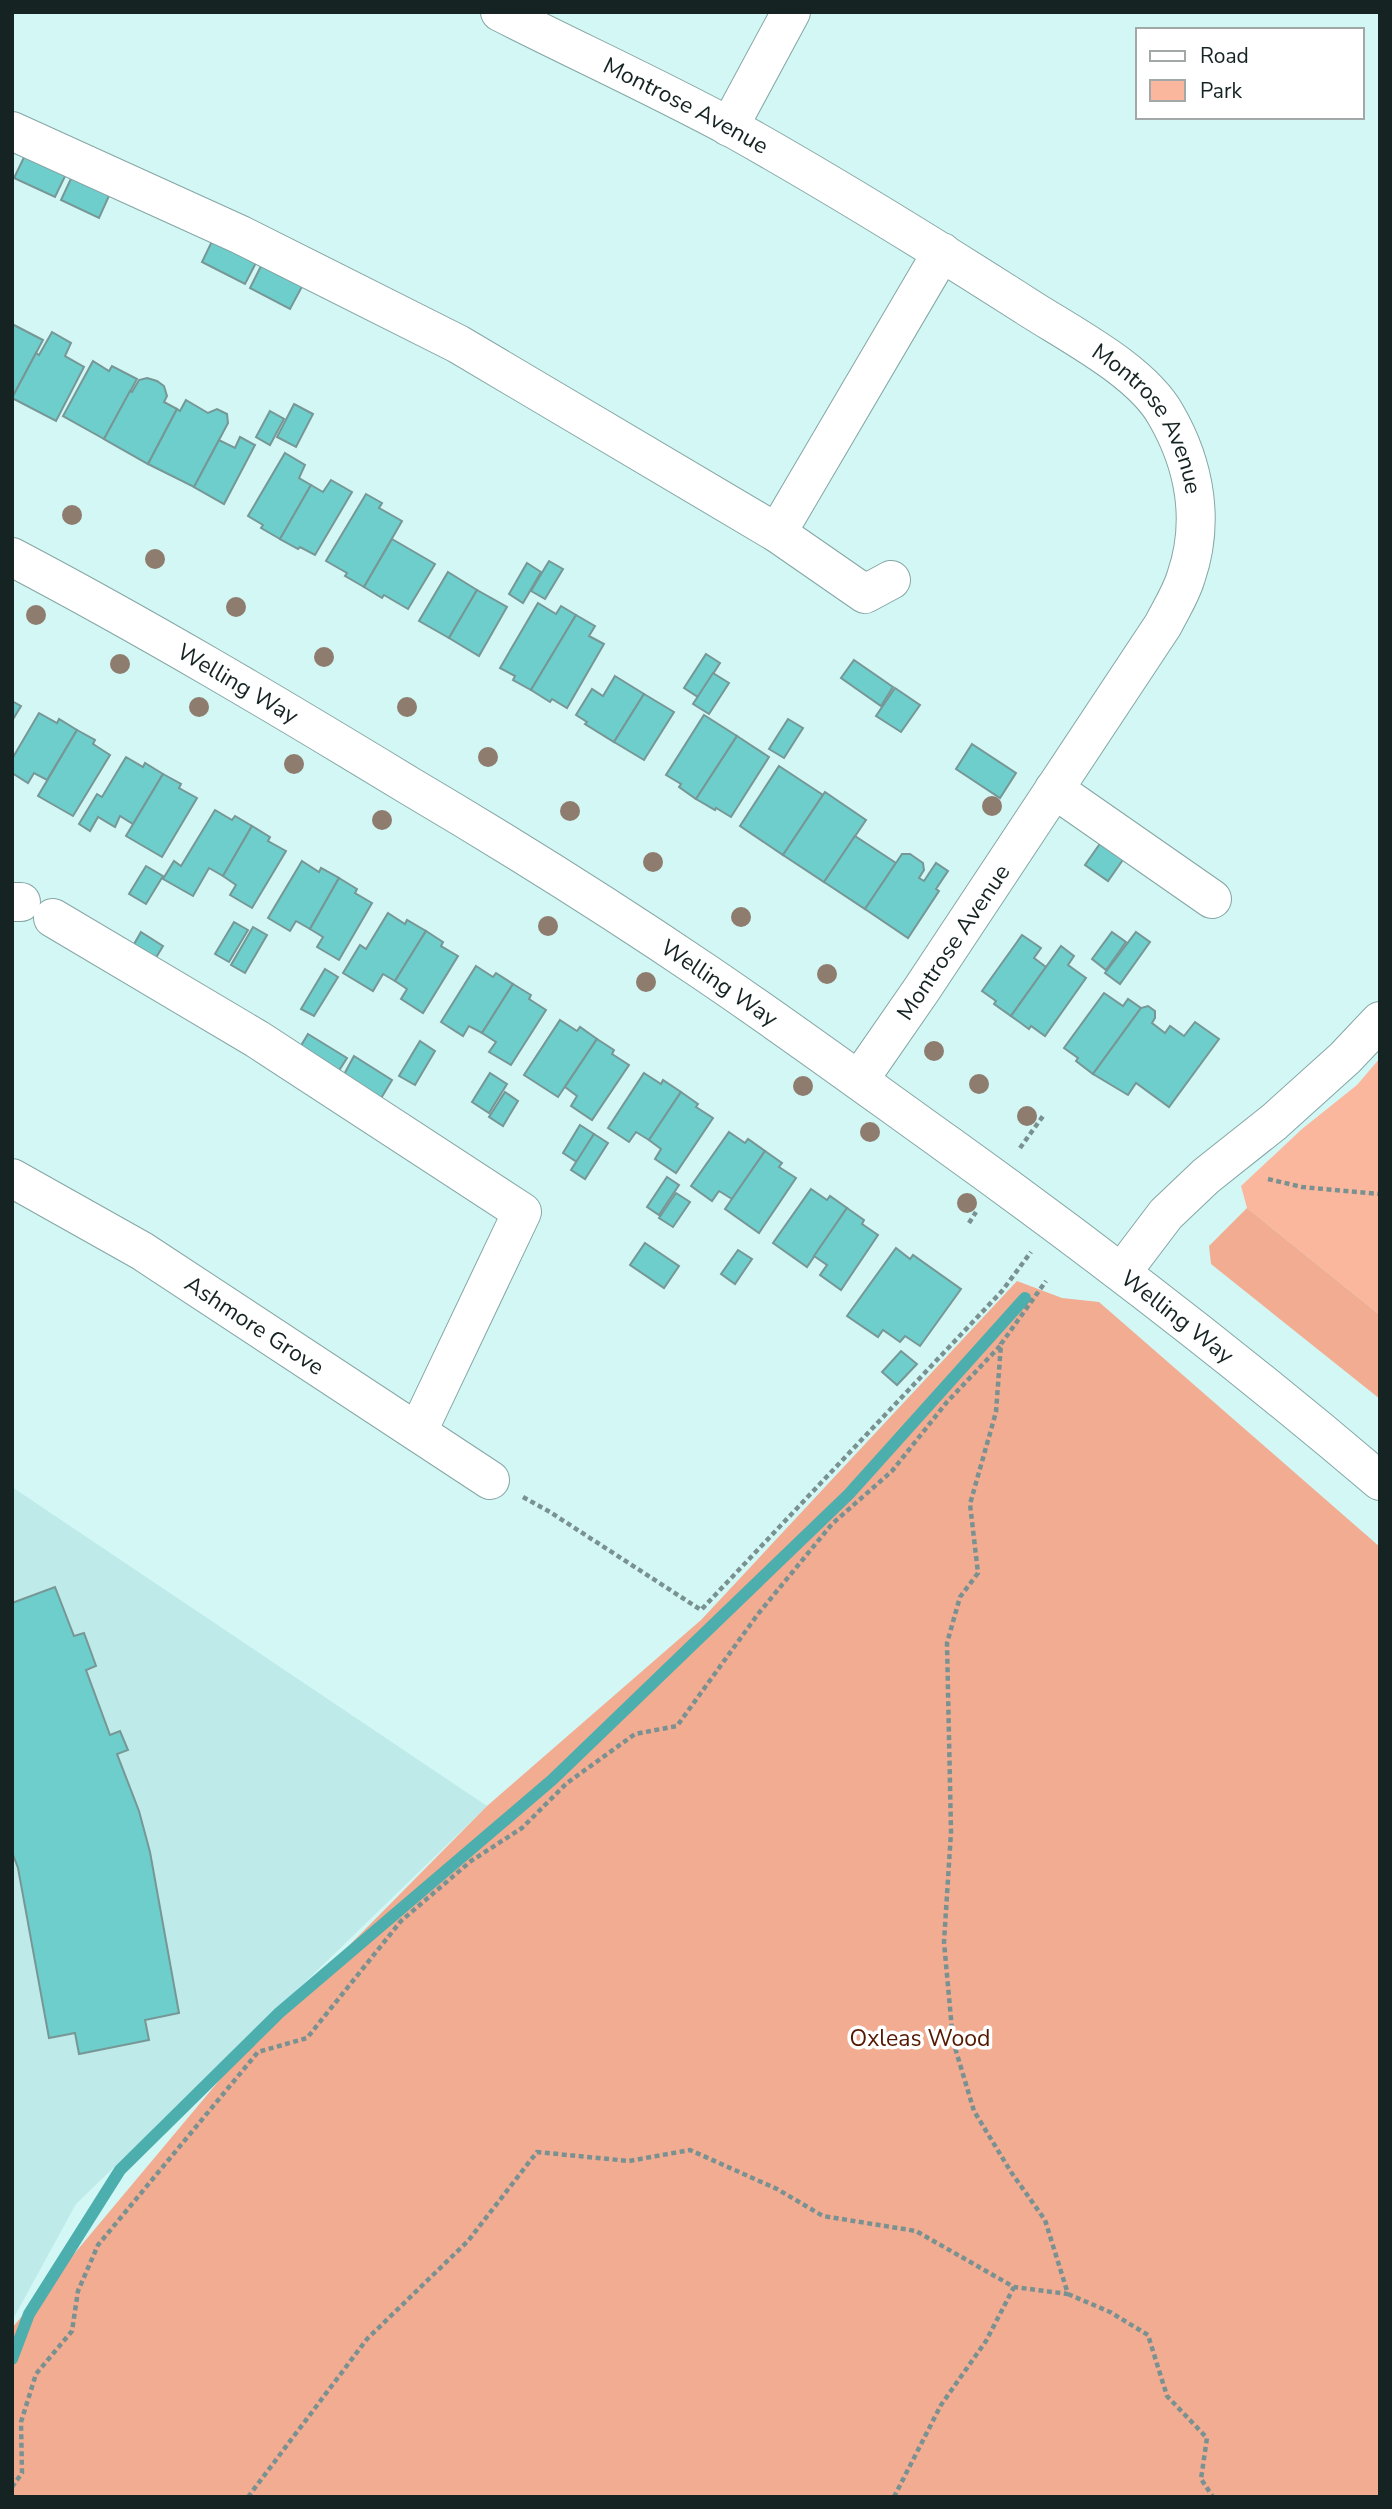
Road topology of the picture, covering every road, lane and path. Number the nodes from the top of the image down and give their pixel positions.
1 (500, 12) edge
2 (791, 12) edge
3 (729, 127) junction
4 (12, 131) edge
5 (942, 252) junction
6 (777, 533) junction
7 (12, 556) edge
8 (891, 580) dead end
9 (1054, 789) junction
10 (1212, 898) dead end
11 (29, 907) edge
12 (1380, 1021) edge
13 (859, 1080) junction
14 (1043, 1116) dead end
15 (1020, 1149) dead end
16 (12, 1178) edge
17 (1268, 1179) dead end
18 (1380, 1194) edge
19 (1122, 1272) junction
20 (1046, 1281) dead end
21 (1002, 1291) dead end
22 (1001, 1344) junction
23 (418, 1431) junction
24 (490, 1480) joint
25 (1380, 1481) edge
26 (1014, 2287) junction
27 (1068, 2294) junction
28 (12, 2487) edge
29 (248, 2497) edge
30 (894, 2497) edge
31 (1213, 2497) edge

1 - 3 street, Montrose Avenue
2 - 3 street
3 - 5 street, Montrose Avenue
4 - 6 street
5 - 6 street
5 - 9 street, Montrose Avenue
6 - 8 street
7 - 13 street, Welling Way
9 - 10 street
9 - 13 street, Montrose Avenue
11 - 23 street
12 - 19 street
13 - 19 street, Welling Way
14 - 15 path
16 - 23 street, Ashmore Grove
17 - 18 path
19 - 25 street, Welling Way
20 - 22 path
21 - 24 path
22 - 27 path
22 - 28 path
23 - 24 street, Ashmore Grove
26 - 27 path
26 - 29 path
26 - 30 path
27 - 31 path

